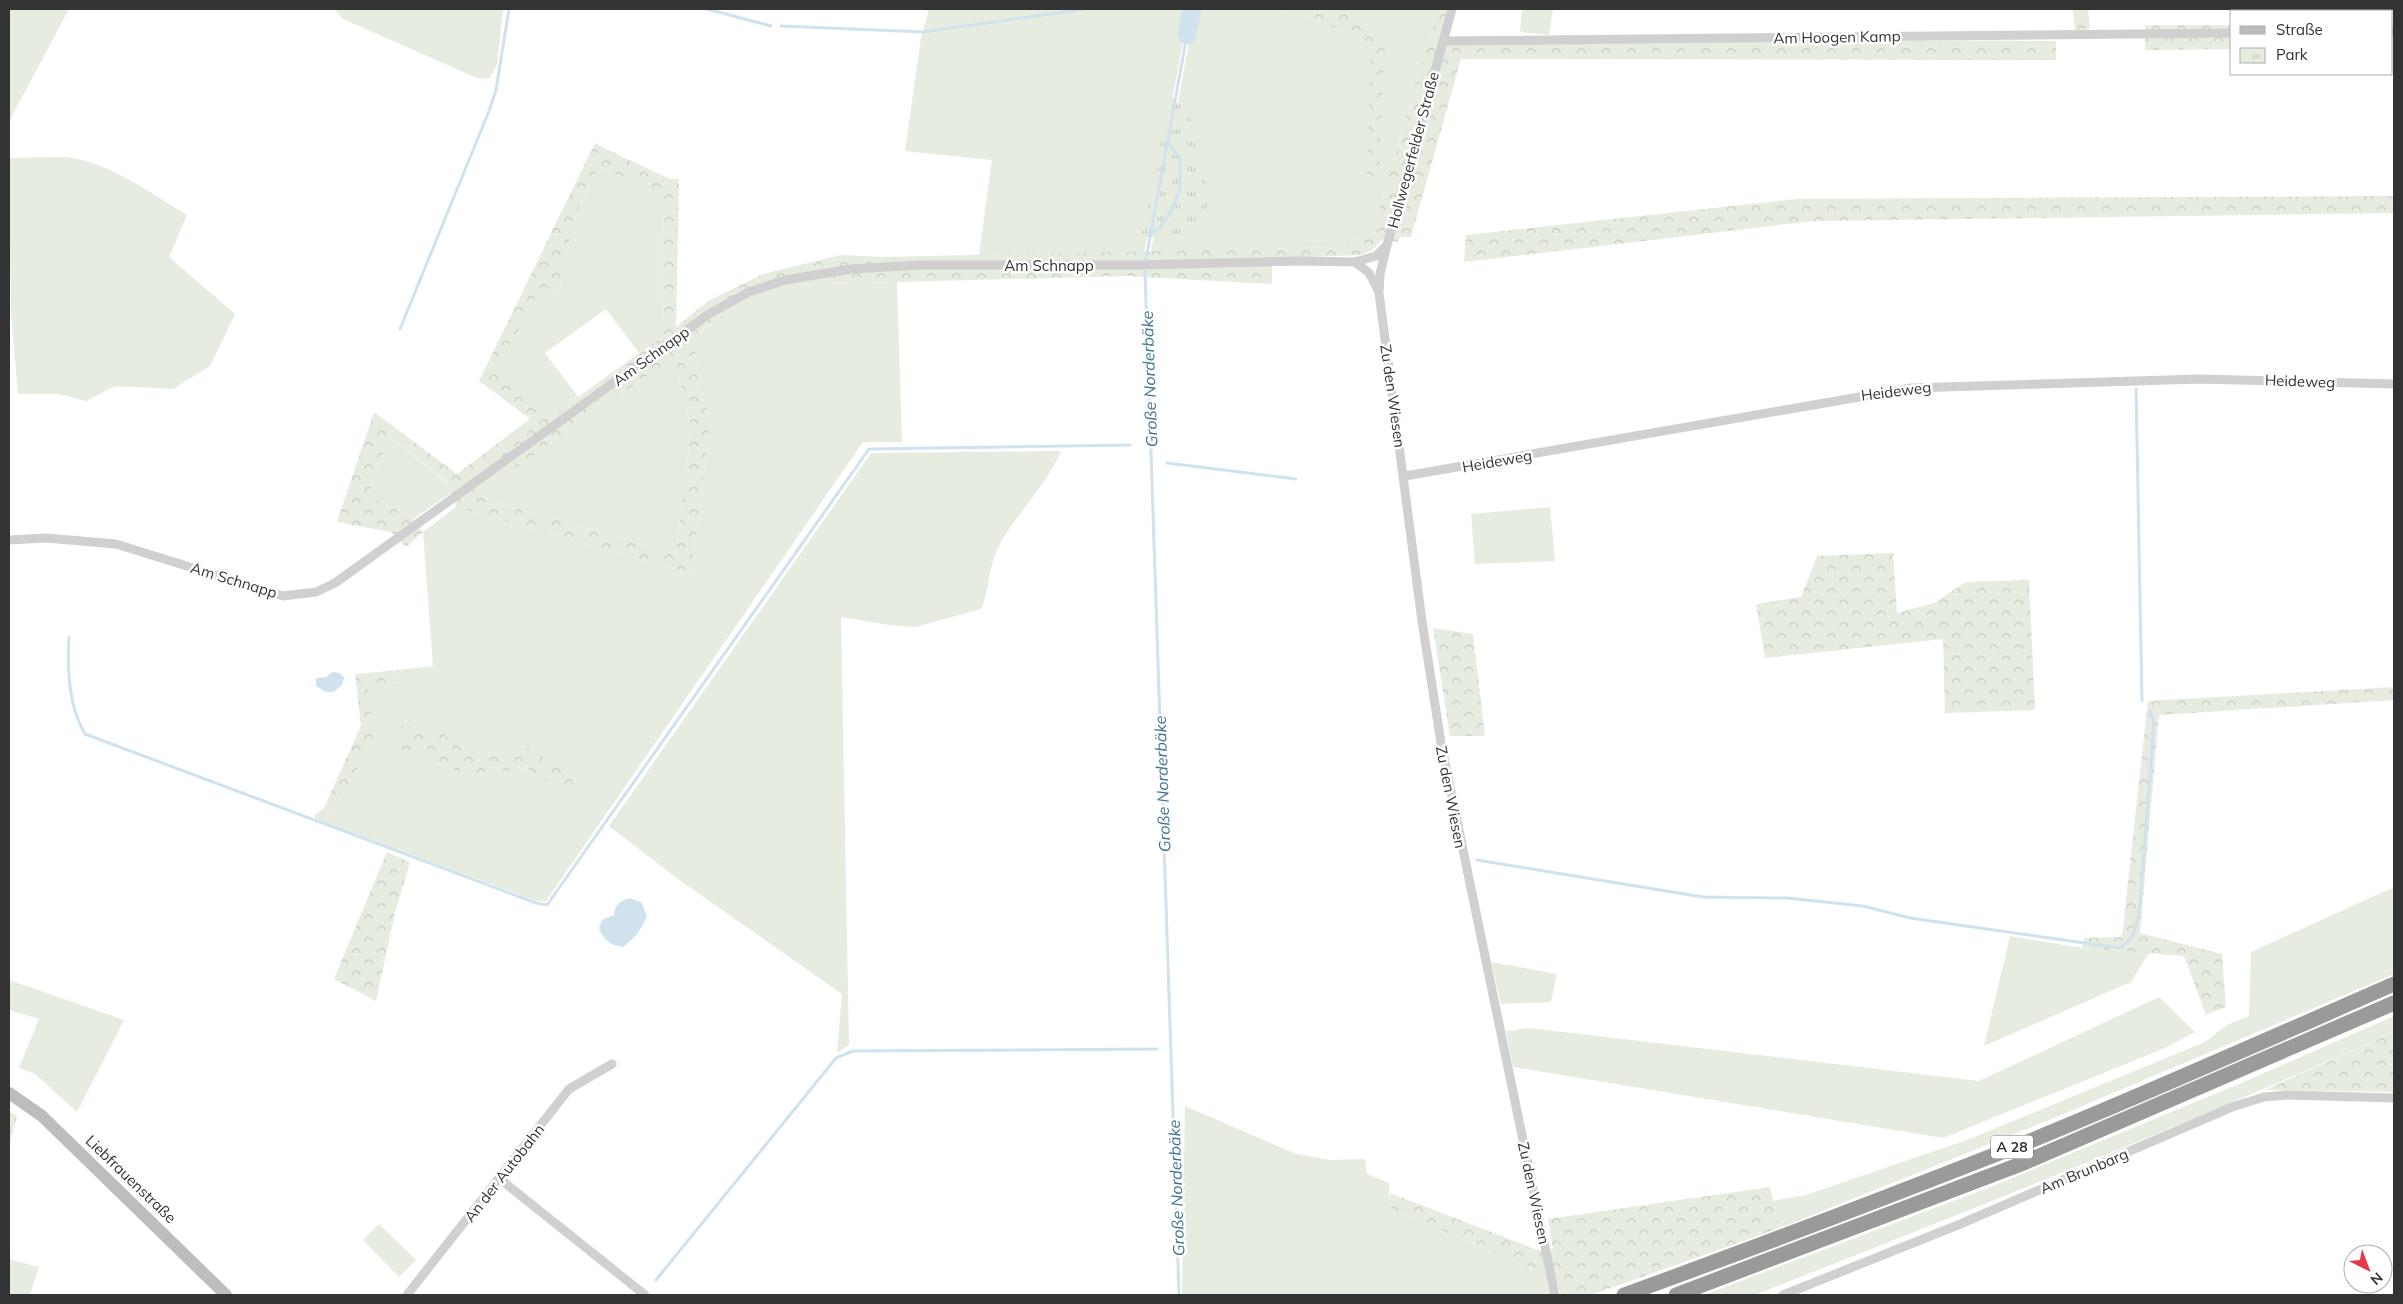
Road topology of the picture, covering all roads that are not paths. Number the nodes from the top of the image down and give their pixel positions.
1 (1452, 9) edge
2 (2230, 33) edge
3 (1443, 41) junction
4 (1387, 245) junction
5 (1355, 262) junction
6 (1379, 293) junction
7 (2394, 384) edge
8 (1404, 476) junction
9 (9, 540) edge
10 (2394, 984) edge
11 (2394, 1003) edge
12 (612, 1064) dead end
13 (9, 1093) edge
14 (2394, 1098) edge
15 (500, 1179) junction
16 (226, 1295) edge
17 (407, 1295) edge
18 (644, 1295) edge
19 (1555, 1295) edge
20 (1624, 1295) edge
21 (1676, 1295) edge
22 (1783, 1295) edge

1 - 3 street, Hollwegerfelder Straße
2 - 3 street, Am Hoogen Kamp
3 - 4 street, Hollwegerfelder Straße
4 - 5 street, Am Schnapp
4 - 6 street, Hollwegerfelder Straße
5 - 6 street
5 - 9 street, Am Schnapp
6 - 8 street, Zu den Wiesen
7 - 8 street, Heideweg
8 - 19 street, Zu den Wiesen
10 - 20 highway, A 28
11 - 21 highway, A 28
12 - 15 street, An der Autobahn
13 - 16 street, Liebfrauenstraße
14 - 22 street, Am Brunbarg
15 - 17 street, An der Autobahn
15 - 18 street

